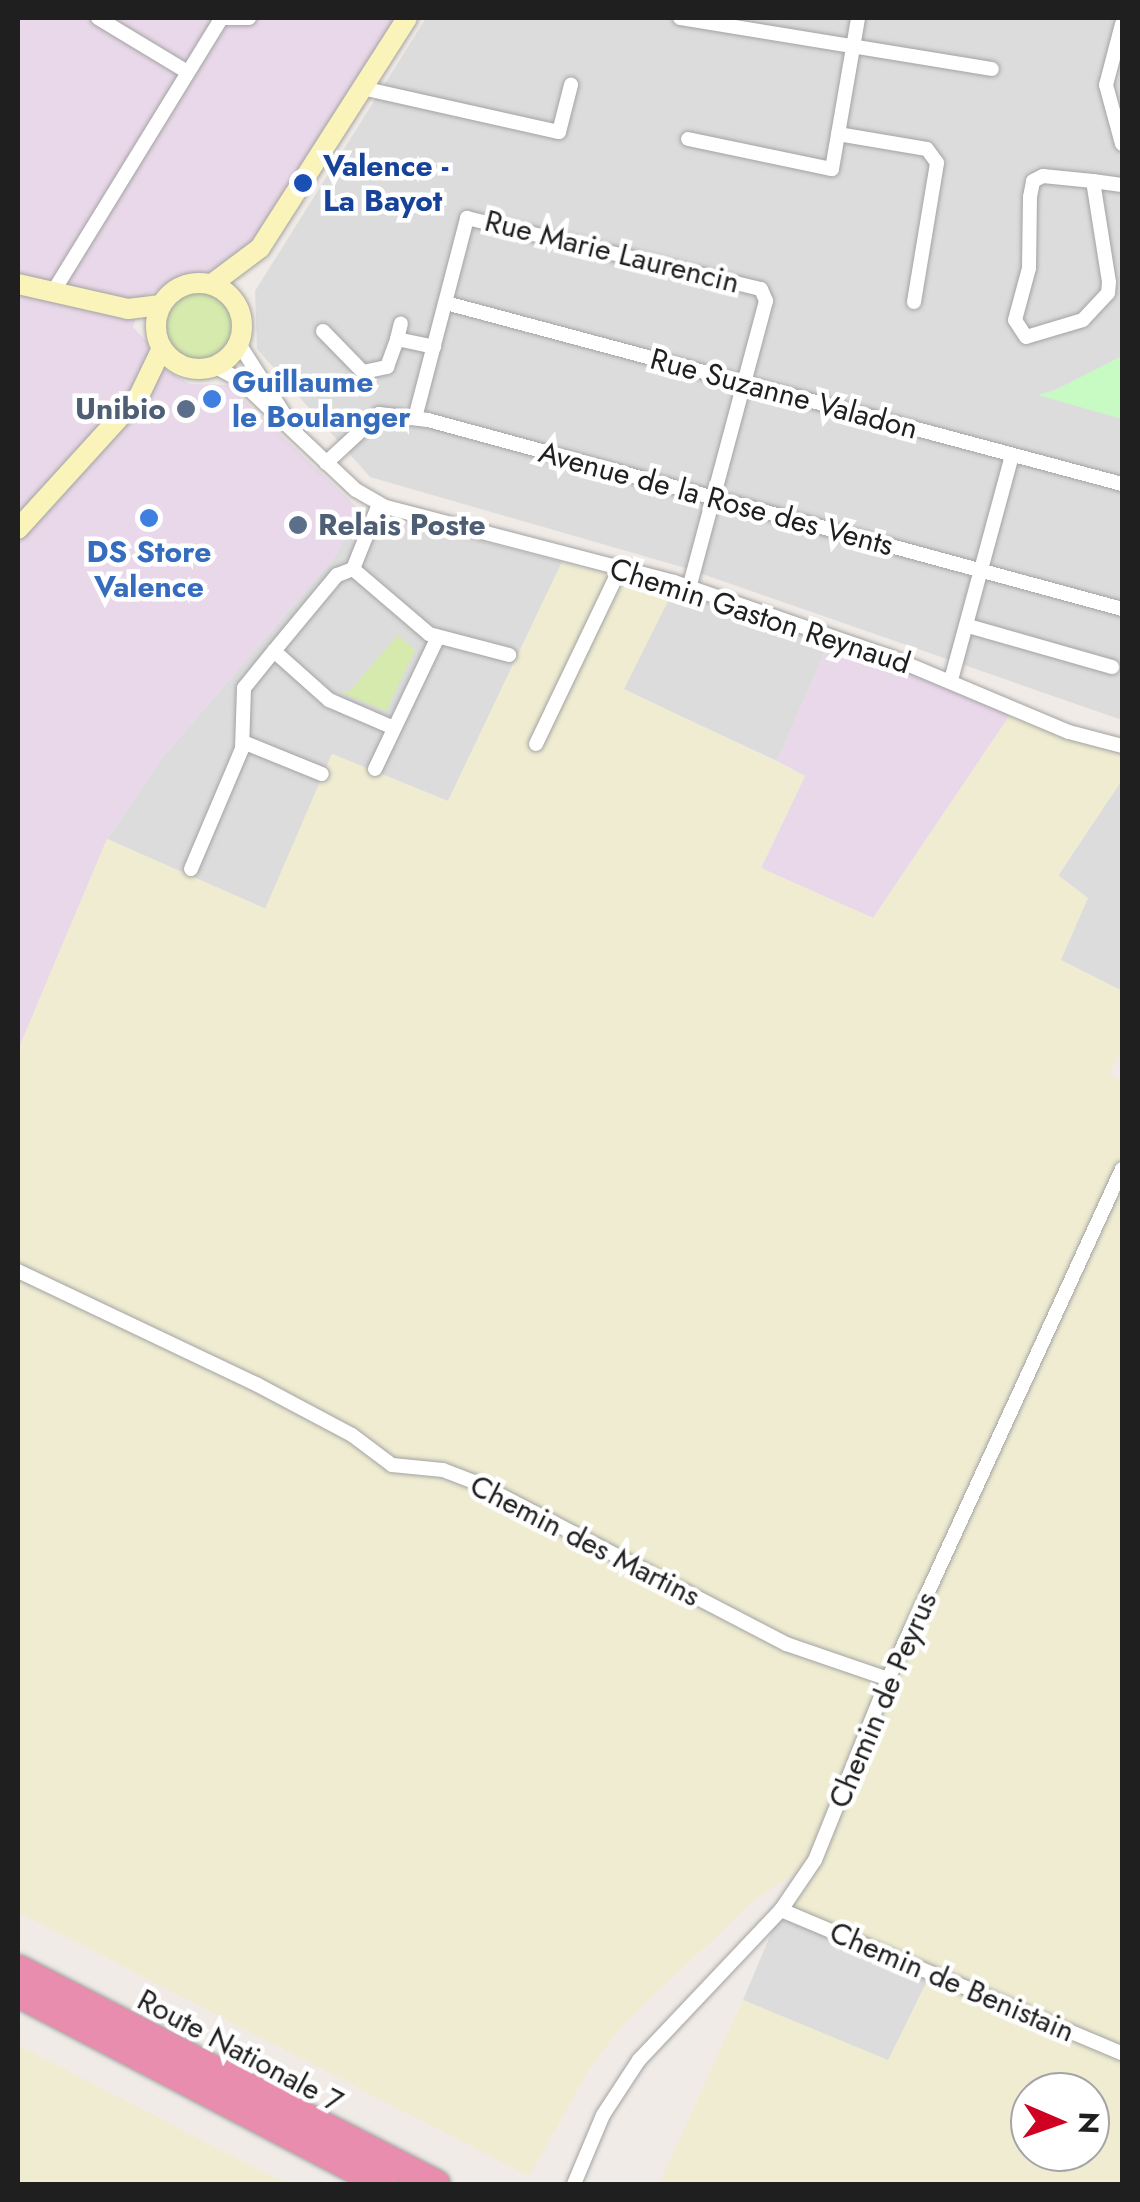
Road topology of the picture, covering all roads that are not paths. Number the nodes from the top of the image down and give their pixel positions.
1 (98, 18) edge
2 (220, 18) edge
3 (249, 18) edge
4 (407, 18) edge
5 (680, 18) edge
6 (858, 18) edge
7 (1122, 24) edge
8 (853, 46) junction
9 (992, 69) dead end
10 (186, 71) junction
11 (571, 85) dead end
12 (362, 88) junction
13 (1115, 108) edge
14 (838, 134) junction
15 (688, 139) dead end
16 (1122, 144) edge
17 (1093, 182) junction
18 (1122, 184) edge
19 (250, 261) junction
20 (18, 284) edge
21 (212, 284) junction
22 (53, 292) junction
23 (914, 302) dead end
24 (446, 303) junction
25 (161, 304) junction
26 (238, 306) junction
27 (128, 309) junction
28 (401, 322) dead end
29 (323, 331) dead end
30 (159, 338) junction
31 (397, 339) junction
32 (238, 344) junction
33 (434, 348) junction
34 (183, 366) junction
35 (214, 366) junction
36 (743, 383) junction
37 (138, 396) junction
38 (415, 418) junction
39 (298, 434) junction
40 (1012, 455) junction
41 (326, 464) junction
42 (1122, 484) edge
43 (712, 496) junction
44 (380, 504) junction
45 (18, 529) edge
46 (353, 568) junction
47 (620, 569) junction
48 (982, 572) junction
49 (688, 588) junction
50 (1122, 608) edge
51 (968, 626) junction
52 (438, 636) junction
53 (274, 651) junction
54 (509, 655) dead end
55 (1112, 667) dead end
56 (951, 680) junction
57 (394, 728) junction
58 (243, 742) junction
59 (536, 744) dead end
60 (1122, 746) edge
61 (375, 770) dead end
62 (322, 774) dead end
63 (191, 869) dead end
64 (1122, 1169) edge
65 (18, 1271) edge
66 (888, 1679) junction
67 (782, 1910) junction
68 (18, 1970) edge
69 (18, 1993) edge
70 (1122, 2053) edge
71 (384, 2184) edge
72 (436, 2184) edge
73 (574, 2184) edge

1 - 10 street
2 - 3 street
2 - 10 street
4 - 12 main road
5 - 8 street
6 - 8 street
7 - 13 street
8 - 9 street
8 - 14 street
10 - 22 street
11 - 12 street
12 - 19 main road
13 - 16 street
14 - 15 street
14 - 23 street
17 - 17 street
17 - 18 street
19 - 21 main road
19 - 26 main road
20 - 22 main road
21 - 25 main road
21 - 26 main road
22 - 27 main road
24 - 33 street, Rue Marie Laurencin
24 - 36 street, Rue Suzanne Valadon
24 - 36 street, Rue Marie Laurencin
25 - 27 main road
25 - 30 main road
26 - 32 main road
27 - 30 main road
28 - 31 street
29 - 31 street
30 - 34 main road
30 - 37 main road
31 - 33 street
32 - 35 main road
32 - 39 street, Chemin Gaston Reynaud
33 - 38 street, Rue Marie Laurencin
34 - 35 main road
34 - 37 main road
35 - 39 street, Chemin Gaston Reynaud
36 - 40 street, Rue Suzanne Valadon
36 - 43 street, Rue Marie Laurencin
37 - 45 main road
38 - 41 street, Avenue de la Rose des Vents
38 - 43 street, Avenue de la Rose des Vents
39 - 41 street, Chemin Gaston Reynaud
40 - 42 street, Rue Suzanne Valadon
40 - 48 street
41 - 44 street, Chemin Gaston Reynaud
43 - 48 street, Avenue de la Rose des Vents
43 - 49 street, Rue Marie Laurencin
44 - 46 street
44 - 47 street, Chemin Gaston Reynaud
46 - 52 street
46 - 53 street
47 - 49 street, Chemin Gaston Reynaud
47 - 59 street
48 - 50 street, Avenue de la Rose des Vents
48 - 51 street
49 - 56 street, Chemin Gaston Reynaud
51 - 55 street
51 - 56 street
52 - 54 street
52 - 57 street
53 - 57 street
53 - 58 street
56 - 60 street, Chemin Gaston Reynaud
57 - 61 street
58 - 62 street
58 - 63 street
64 - 66 street, Chemin de Peyrus
65 - 66 street, Chemin des Martins
66 - 67 street, Chemin de Peyrus
67 - 70 street, Chemin de Benistain
67 - 73 street, Chemin de Peyrus
68 - 72 highway, Route Nationale 7
69 - 71 highway, Route Nationale 7

